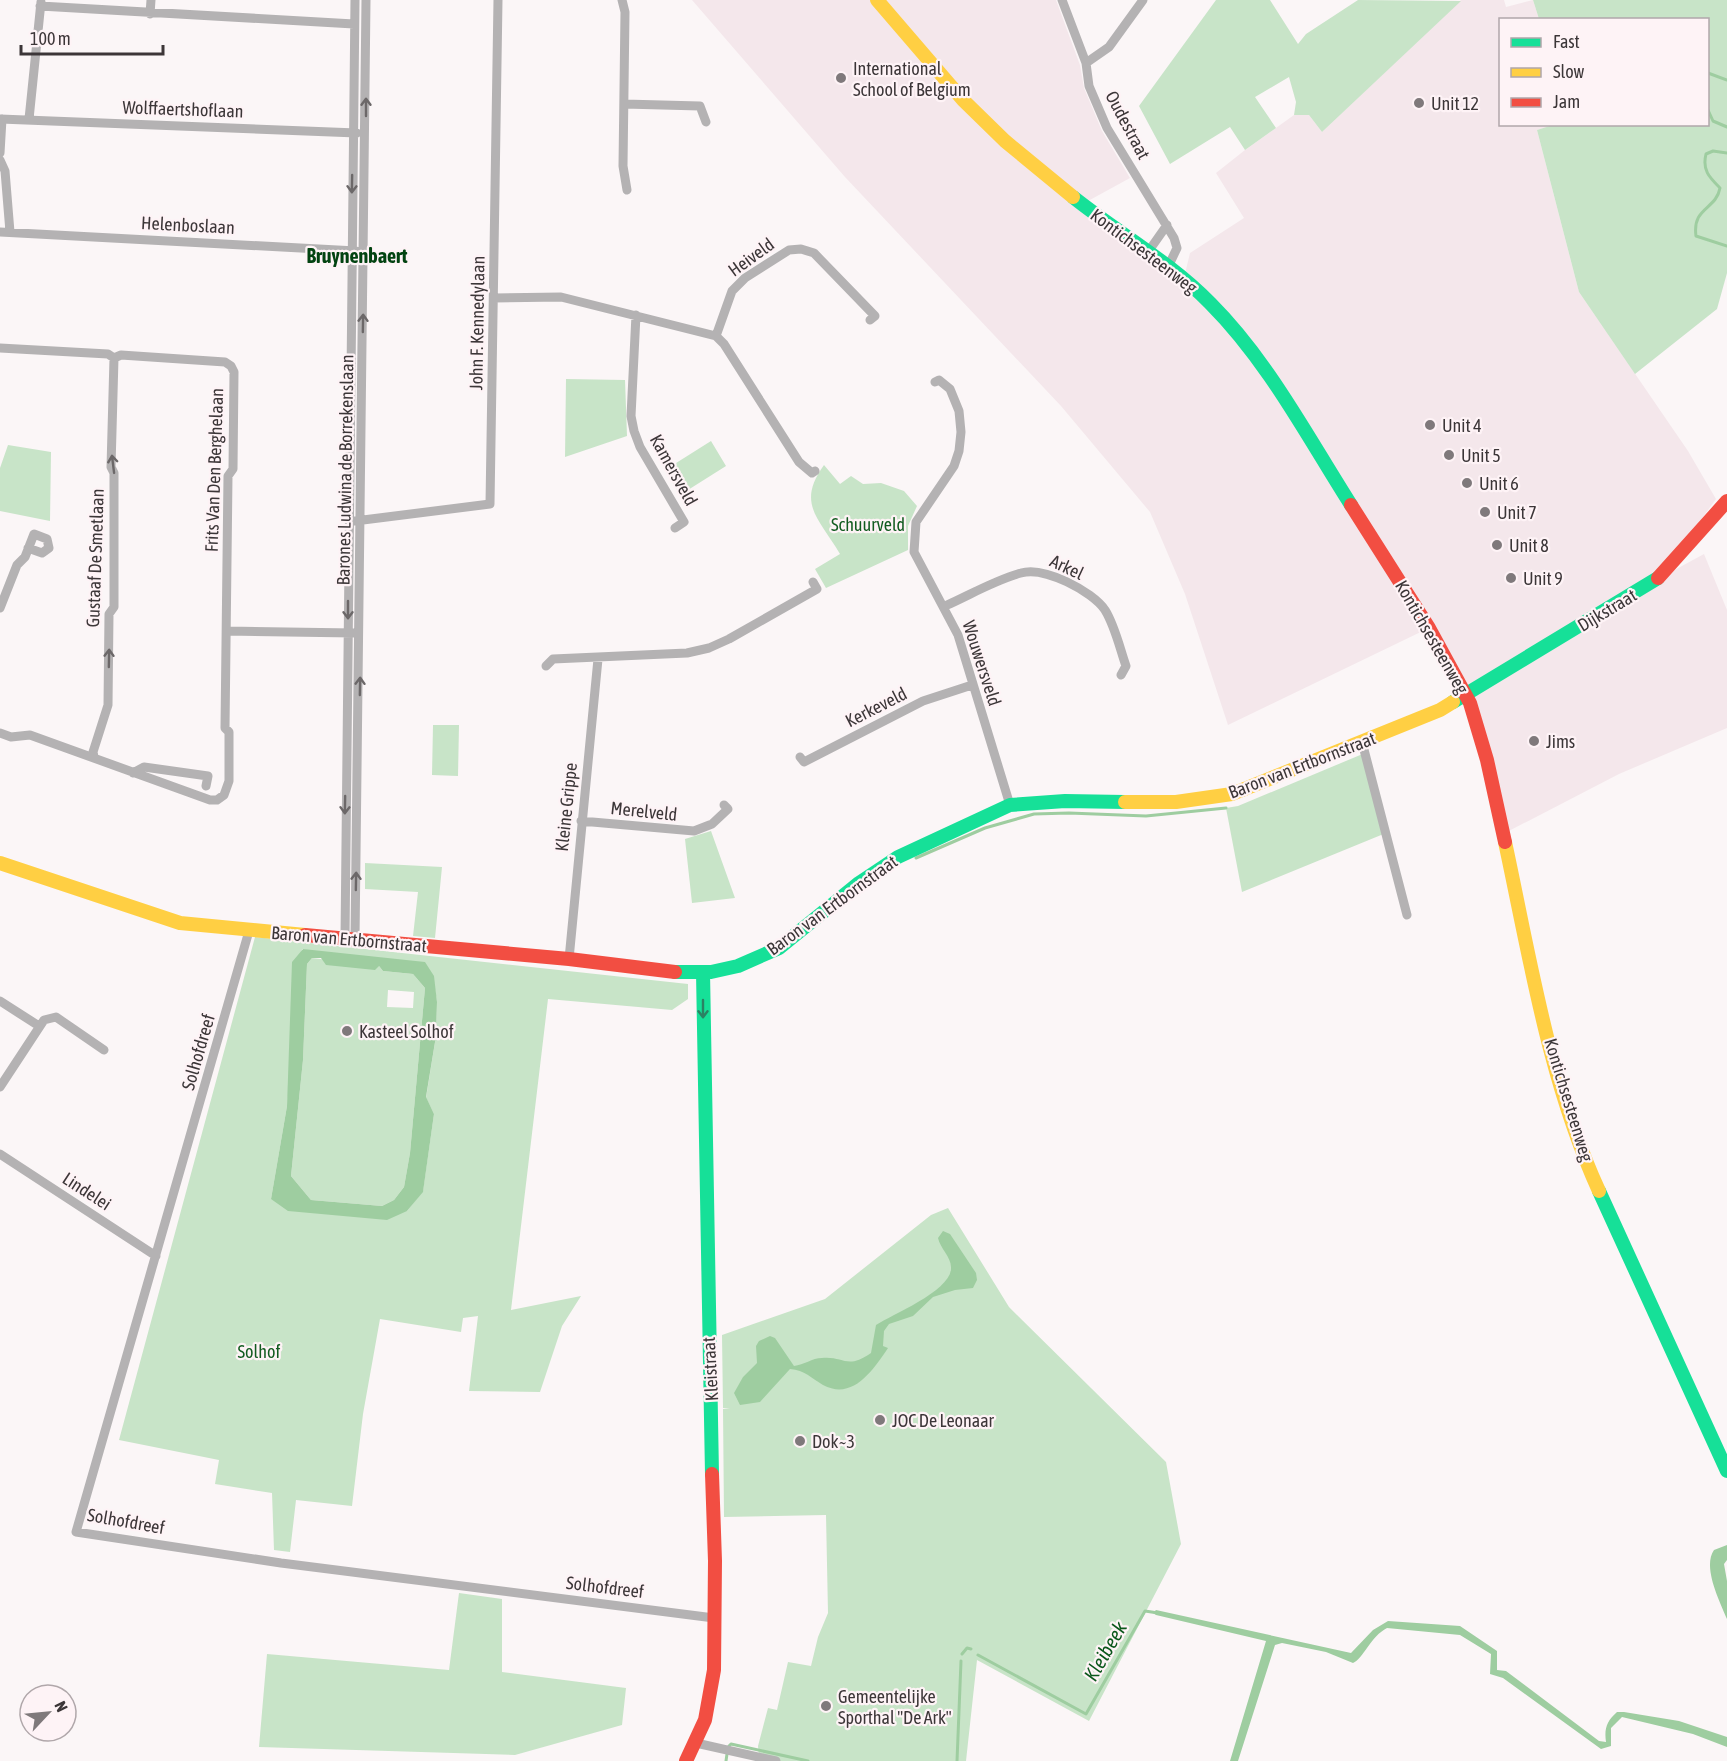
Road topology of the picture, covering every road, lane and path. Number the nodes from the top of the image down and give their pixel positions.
1 (151, 0) edge
2 (355, 0) edge
3 (366, 0) edge
4 (498, 0) edge
5 (622, 0) edge
6 (877, 0) edge
7 (1062, 0) edge
8 (1143, 0) edge
9 (40, 3) edge
10 (150, 14) junction
11 (354, 24) junction
12 (1086, 63) junction
13 (624, 104) junction
14 (1, 119) edge
15 (29, 119) junction
16 (706, 122) dead end
17 (353, 132) junction
18 (366, 133) junction
19 (0, 153) edge
20 (0, 160) edge
21 (627, 190) dead end
22 (1167, 225) junction
23 (5, 232) edge
24 (351, 250) junction
25 (364, 252) junction
26 (1148, 252) junction
27 (1168, 267) junction
28 (494, 298) junction
29 (636, 315) junction
30 (870, 320) dead end
31 (716, 336) junction
32 (0, 348) edge
33 (114, 358) junction
34 (935, 382) dead end
35 (815, 471) dead end
36 (1727, 501) edge
37 (361, 520) junction
38 (347, 522) junction
39 (675, 528) dead end
40 (28, 548) dead end
41 (813, 582) dead end
42 (945, 606) junction
43 (0, 608) edge
44 (227, 631) junction
45 (348, 632) junction
46 (360, 633) junction
47 (598, 659) junction
48 (546, 666) dead end
49 (1121, 675) dead end
50 (972, 685) junction
51 (1467, 696) junction
52 (0, 733) edge
53 (1362, 742) junction
54 (94, 757) junction
55 (800, 757) dead end
56 (133, 773) junction
57 (206, 786) dead end
58 (724, 805) dead end
59 (1010, 806) junction
60 (581, 821) junction
61 (0, 863) edge
62 (1407, 915) dead end
63 (249, 931) junction
64 (350, 939) junction
65 (569, 959) junction
66 (703, 972) junction
67 (0, 1001) edge
68 (39, 1026) junction
69 (105, 1050) dead end
70 (0, 1087) edge
71 (0, 1154) edge
72 (156, 1256) junction
73 (1727, 1471) edge
74 (714, 1618) junction
75 (696, 1743) junction
76 (686, 1761) edge
77 (776, 1761) edge

1 - 10 street
2 - 11 street, Barones Ludwina de Borrekenslaan
18 -> 3 street, Barones Ludwina de Borrekenslaan
4 - 28 street, John F. Kennedylaan
5 - 13 street
6 - 26 street, Kontichsesteenweg
7 - 12 street, Oudestraat
8 - 12 street
9 - 10 street
9 - 15 street
10 - 11 street
11 - 17 street, Barones Ludwina de Borrekenslaan
12 - 22 street, Oudestraat
13 - 16 street
13 - 21 street
14 - 15 street, Wolffaertshoflaan
14 - 19 street
15 - 17 street, Wolffaertshoflaan
17 - 18 street, Wolffaertshoflaan
17 -> 24 street, Barones Ludwina de Borrekenslaan
18 - 25 street, Barones Ludwina de Borrekenslaan
20 - 23 street, Helenboslaan
22 - 26 street
22 - 27 street, Oudestraat
23 - 24 street, Helenboslaan
24 - 25 street, Helenboslaan
24 - 38 street, Barones Ludwina de Borrekenslaan
37 -> 25 street, Barones Ludwina de Borrekenslaan
26 - 27 street, Kontichsesteenweg
27 - 51 street, Kontichsesteenweg
28 - 29 street
28 - 37 street, John F. Kennedylaan
29 - 31 street
29 - 39 street, Kamersveld
30 - 31 street, Heiveld
31 - 35 street
32 - 33 street, Frits Van Den Berghelaan
33 - 44 street, Frits Van Den Berghelaan
54 -> 33 street, Gustaaf De Smetlaan
34 - 42 street, Wouwersveld
36 - 51 street, Dijkstraat
37 - 38 street, John F. Kennedylaan
37 - 46 street, Barones Ludwina de Borrekenslaan
38 -> 45 street, Barones Ludwina de Borrekenslaan
40 - 43 street
41 - 47 street
42 - 49 street, Arkel
42 - 50 street, Wouwersveld
44 - 45 street
44 - 56 street, Frits Van Den Berghelaan
45 - 46 street
45 -> 64 street, Barones Ludwina de Borrekenslaan
64 -> 46 street, Barones Ludwina de Borrekenslaan
47 - 48 street
47 - 60 street, Kleine Grippe
50 - 55 street, Kerkeveld
50 - 59 street, Wouwersveld
51 - 53 street, Baron van Ertbornstraat
51 - 73 street, Kontichsesteenweg
52 - 54 street, Frits Van Den Berghelaan
53 - 59 street, Baron van Ertbornstraat
53 - 62 street
54 - 56 street, Frits Van Den Berghelaan
56 - 57 street, Frits Van Den Berghelaan
58 - 60 street, Merelveld
59 - 66 street, Baron van Ertbornstraat
60 - 65 street, Kleine Grippe
61 - 63 street, Baron van Ertbornstraat
63 - 64 street, Baron van Ertbornstraat
63 - 72 street, Solhofdreef
64 - 65 street, Baron van Ertbornstraat
65 - 66 street, Baron van Ertbornstraat
66 -> 74 street, Kleistraat
67 - 68 street
68 - 69 street
68 - 70 street
71 - 72 street, Lindelei
72 - 74 street, Solhofdreef
74 - 75 street, Kleistraat
75 - 76 street, Kleistraat
75 - 77 street

